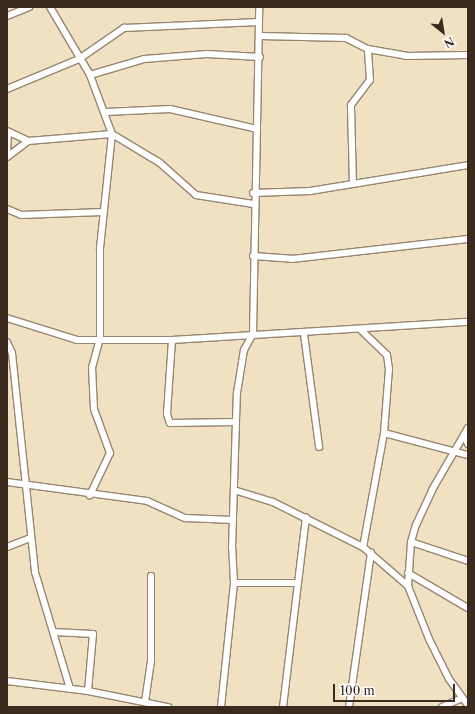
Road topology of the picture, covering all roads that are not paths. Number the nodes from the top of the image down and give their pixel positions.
1 (28, 7) edge
2 (50, 7) edge
3 (259, 7) edge
4 (7, 16) edge
5 (259, 22) junction
6 (260, 36) junction
7 (368, 49) junction
8 (468, 56) edge
9 (260, 57) junction
10 (79, 59) junction
11 (90, 75) junction
12 (7, 89) edge
13 (106, 112) junction
14 (257, 129) junction
15 (8, 132) edge
16 (112, 134) junction
17 (28, 142) junction
18 (7, 156) edge
19 (468, 165) edge
20 (353, 184) junction
21 (253, 193) junction
22 (253, 204) junction
23 (7, 209) edge
24 (103, 212) junction
25 (468, 238) edge
26 (253, 256) junction
27 (7, 318) edge
28 (468, 322) edge
29 (361, 330) junction
30 (253, 334) junction
31 (304, 334) junction
32 (100, 338) junction
33 (172, 340) junction
34 (7, 342) edge
35 (236, 422) junction
36 (468, 428) edge
37 (384, 433) junction
38 (464, 435) junction
39 (468, 444) edge
40 (319, 447) dead end
41 (454, 450) junction
42 (468, 455) edge
43 (7, 482) edge
44 (28, 486) junction
45 (234, 490) junction
46 (90, 495) junction
47 (306, 517) junction
48 (234, 520) junction
49 (30, 538) junction
50 (410, 542) junction
51 (7, 547) edge
52 (363, 547) junction
53 (371, 553) junction
54 (468, 561) edge
55 (408, 573) junction
56 (151, 576) dead end
57 (234, 582) junction
58 (296, 583) junction
59 (408, 586) junction
60 (468, 608) edge
61 (54, 632) junction
62 (7, 681) edge
63 (70, 689) junction
64 (88, 691) junction
65 (462, 698) junction
66 (145, 702) junction
67 (468, 705) edge
68 (168, 707) edge
69 (221, 707) edge
70 (283, 707) edge
71 (349, 707) edge
72 (442, 707) edge

1 - 4 street
2 - 10 street
3 - 5 street
5 - 6 street
5 - 10 street
6 - 7 street
6 - 9 street
7 - 8 street
7 - 20 street
9 - 11 street
9 - 14 street
10 - 11 street
10 - 12 street
11 - 13 street
13 - 14 street
13 - 16 street
14 - 21 street
15 - 17 street
15 - 18 street
16 - 17 street
16 - 22 street
16 - 24 street
17 - 18 street
19 - 20 street
20 - 21 street
21 - 22 street
22 - 26 street
23 - 24 street
24 - 32 street
25 - 26 street
26 - 30 street
27 - 32 street
28 - 29 street
29 - 31 street
29 - 37 street
30 - 31 street
30 - 33 street
30 - 35 street
31 - 40 street
32 - 33 street
32 - 46 street
33 - 35 street
34 - 44 street
35 - 45 street
36 - 38 street
37 - 41 street
37 - 52 street
38 - 39 street
38 - 41 street
41 - 42 street
41 - 50 street
43 - 44 street
44 - 46 street
44 - 49 street
45 - 47 street
45 - 48 street
46 - 48 street
47 - 52 street
47 - 58 street
48 - 57 street
49 - 51 street
49 - 61 street
50 - 54 street
50 - 55 street
52 - 53 street
53 - 59 street
53 - 71 street
55 - 59 street
55 - 60 street
56 - 66 street
57 - 58 street
57 - 69 street
58 - 70 street
59 - 65 street
61 - 63 street
61 - 64 street
62 - 63 street
63 - 64 street
64 - 66 street
65 - 67 street
65 - 72 street
66 - 68 street

